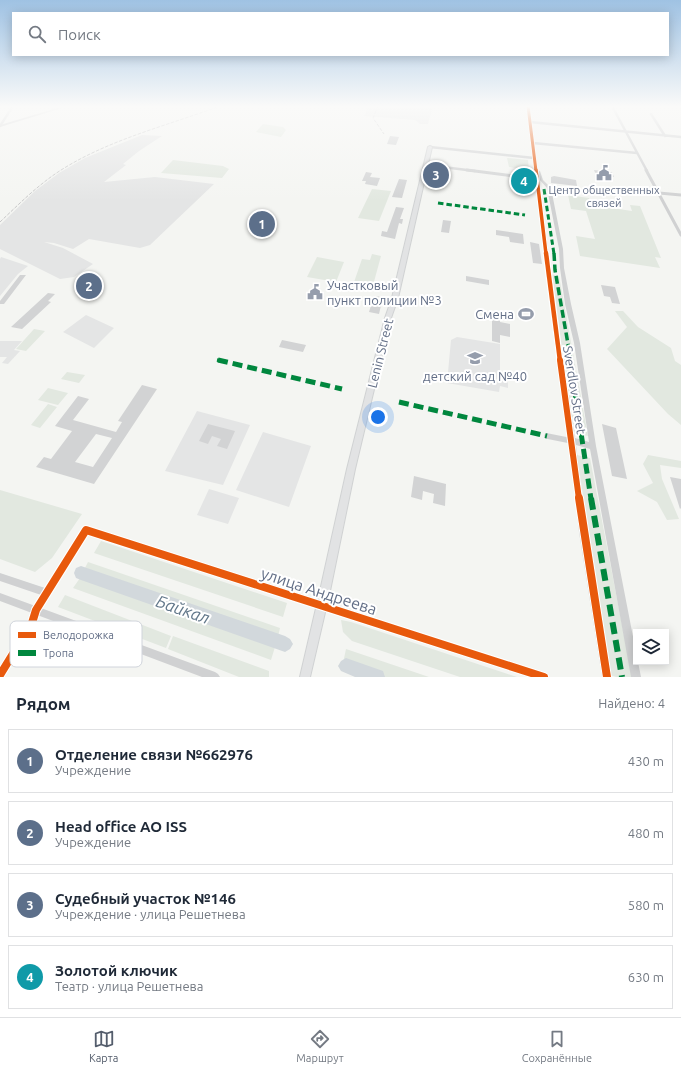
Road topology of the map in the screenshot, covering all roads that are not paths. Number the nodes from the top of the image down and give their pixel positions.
1 (532, 138) edge
2 (628, 138) edge
3 (533, 143) junction
4 (430, 147) joint
5 (637, 154) junction
6 (534, 158) junction
7 (427, 165) junction
8 (536, 178) junction
9 (538, 187) junction
10 (549, 188) junction
11 (659, 192) junction
12 (681, 195) edge
13 (681, 235) edge
14 (547, 436) dead end
15 (572, 441) junction
16 (594, 446) junction
17 (86, 530) joint
18 (0, 577) edge
19 (47, 593) junction
20 (0, 597) edge
21 (322, 605) junction
22 (36, 610) junction
23 (33, 621) edge
24 (65, 621) edge
25 (142, 650) edge
26 (10, 659) edge
27 (0, 675) edge
28 (215, 677) edge
29 (304, 677) edge
30 (544, 677) edge
31 (607, 677) edge
32 (636, 677) edge

1 - 3 street, Sverdlov Street
2 - 5 street
3 - 5 street
3 - 6 street, Sverdlov Street
4 - 6 street
4 - 7 main road, Lenin Street
5 - 11 street
6 - 8 street, Sverdlov Street
6 - 10 street, Sverdlov Street
7 - 8 street
7 - 21 main road, Lenin Street
8 - 9 street, Sverdlov Street
9 - 10 street
9 - 15 street, Sverdlov Street
10 - 16 street, Sverdlov Street
11 - 12 street
11 - 13 street
14 - 15 street
15 - 16 street
15 - 31 street, Sverdlov Street
16 - 32 street, Sverdlov Street
17 - 19 street
17 - 21 street, улица Андреева
18 - 19 street
19 - 22 street
20 - 22 street
21 - 29 main road, Lenin Street
21 - 30 street, улица Андреева
22 - 23 street
22 - 24 street
25 - 28 street
26 - 27 street

